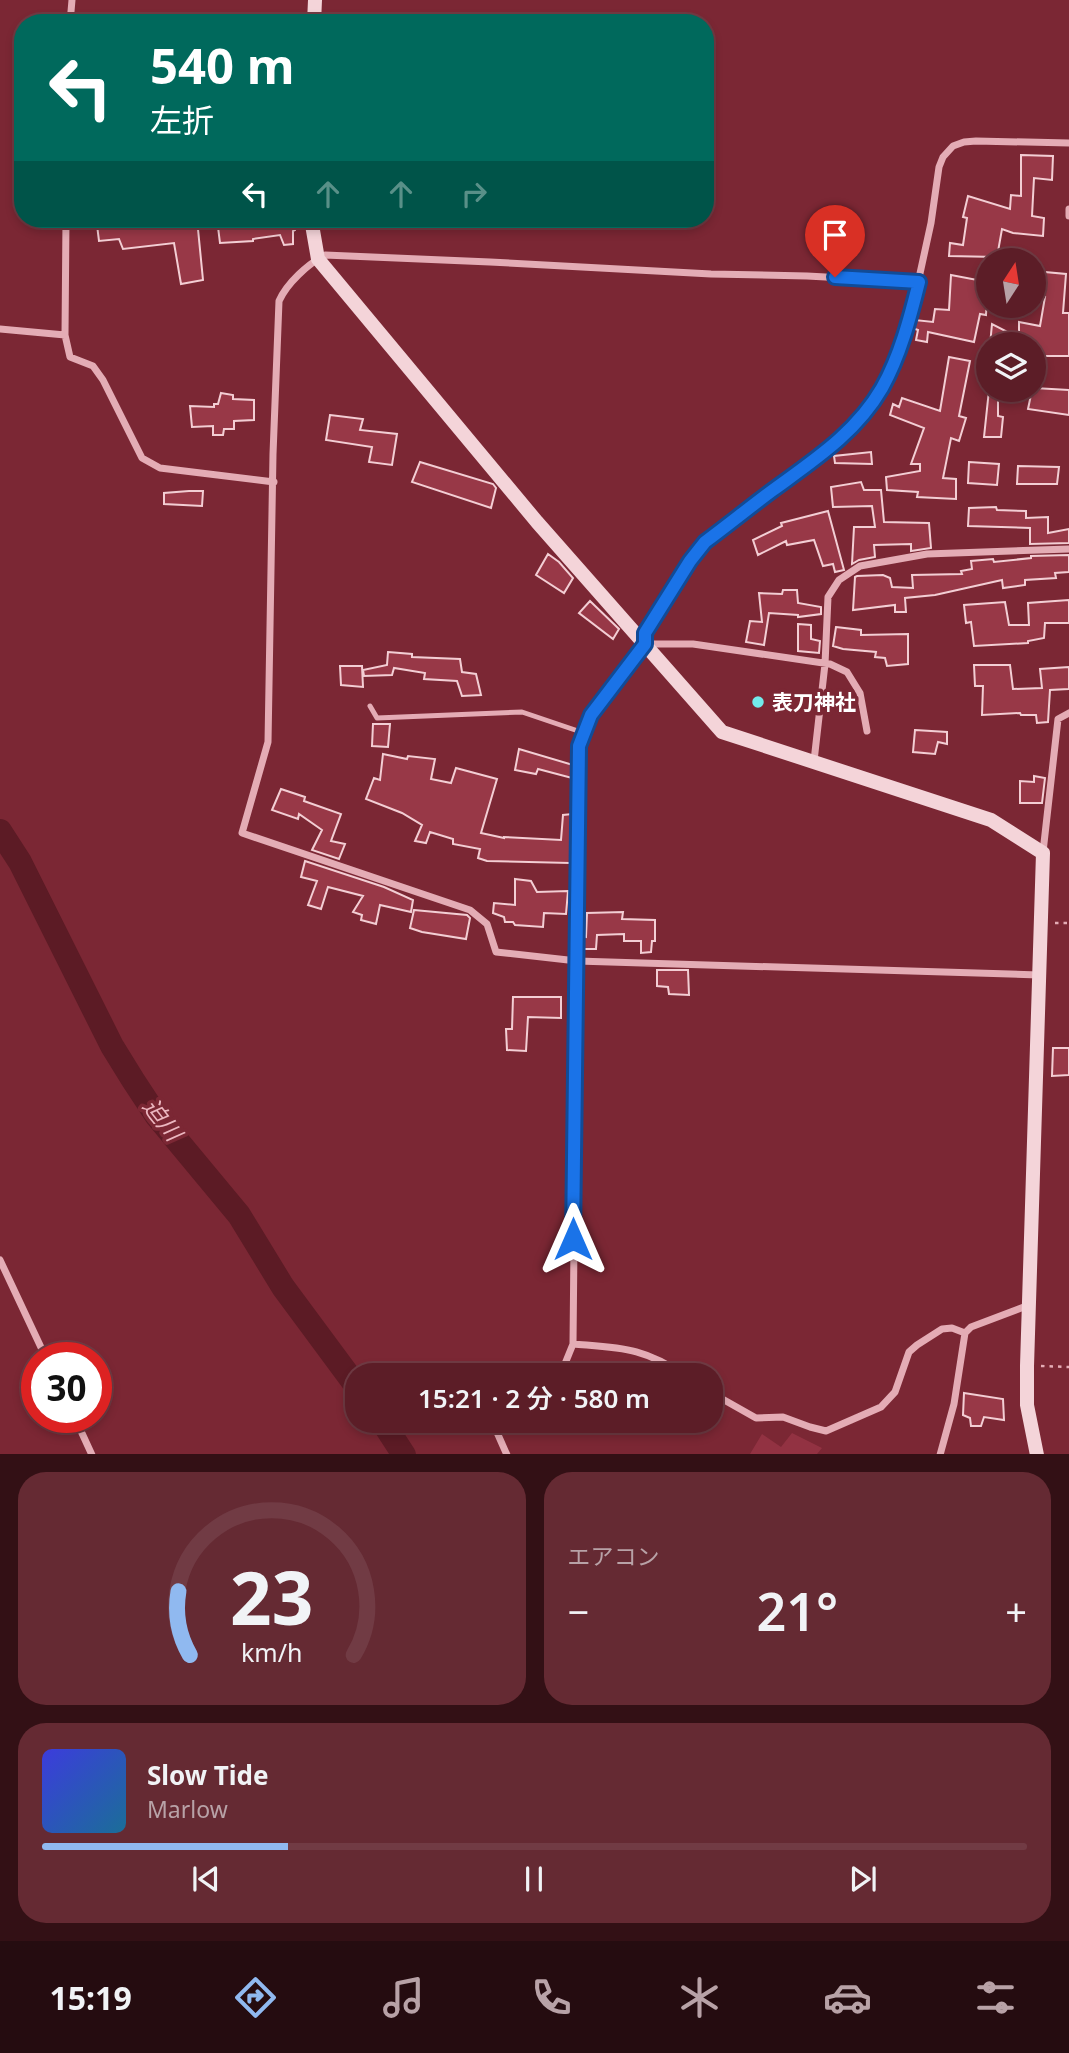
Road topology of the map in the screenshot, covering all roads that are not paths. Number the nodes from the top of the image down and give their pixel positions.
1 (1069, 144) edge
2 (1069, 209) edge
3 (1069, 216) edge
4 (66, 228) edge
5 (313, 228) edge
6 (318, 260) junction
7 (919, 282) junction
8 (0, 330) edge
9 (65, 335) junction
10 (274, 482) junction
11 (1069, 549) edge
12 (645, 644) junction
13 (825, 664) junction
14 (370, 706) dead end
15 (1069, 713) edge
16 (867, 731) dead end
17 (584, 733) junction
18 (814, 762) junction
19 (1043, 853) junction
20 (577, 961) junction
21 (1039, 975) junction
22 (0, 1260) edge
23 (1030, 1305) junction
24 (965, 1333) junction
25 (38, 1342) edge
26 (572, 1344) junction
27 (565, 1363) edge
28 (664, 1363) edge
29 (723, 1400) edge
30 (82, 1433) edge
31 (497, 1433) edge
32 (92, 1454) edge
33 (507, 1454) edge
34 (940, 1454) edge
35 (1037, 1454) edge

1 - 7 street
2 - 3 street
4 - 9 street
5 - 6 street
6 - 7 street
6 - 10 street
6 - 12 street
7 - 12 street
8 - 9 street
9 - 10 street
10 - 20 street
11 - 13 street
12 - 13 street
12 - 17 street
12 - 18 street
13 - 16 street
13 - 18 street
14 - 17 lane
15 - 19 street
17 - 20 street
18 - 19 street
19 - 21 street
20 - 21 street
20 - 26 street
21 - 23 street
22 - 25 street
23 - 24 street
23 - 35 street
24 - 29 street
24 - 34 street
26 - 27 street
26 - 28 street
30 - 32 street
31 - 33 street

